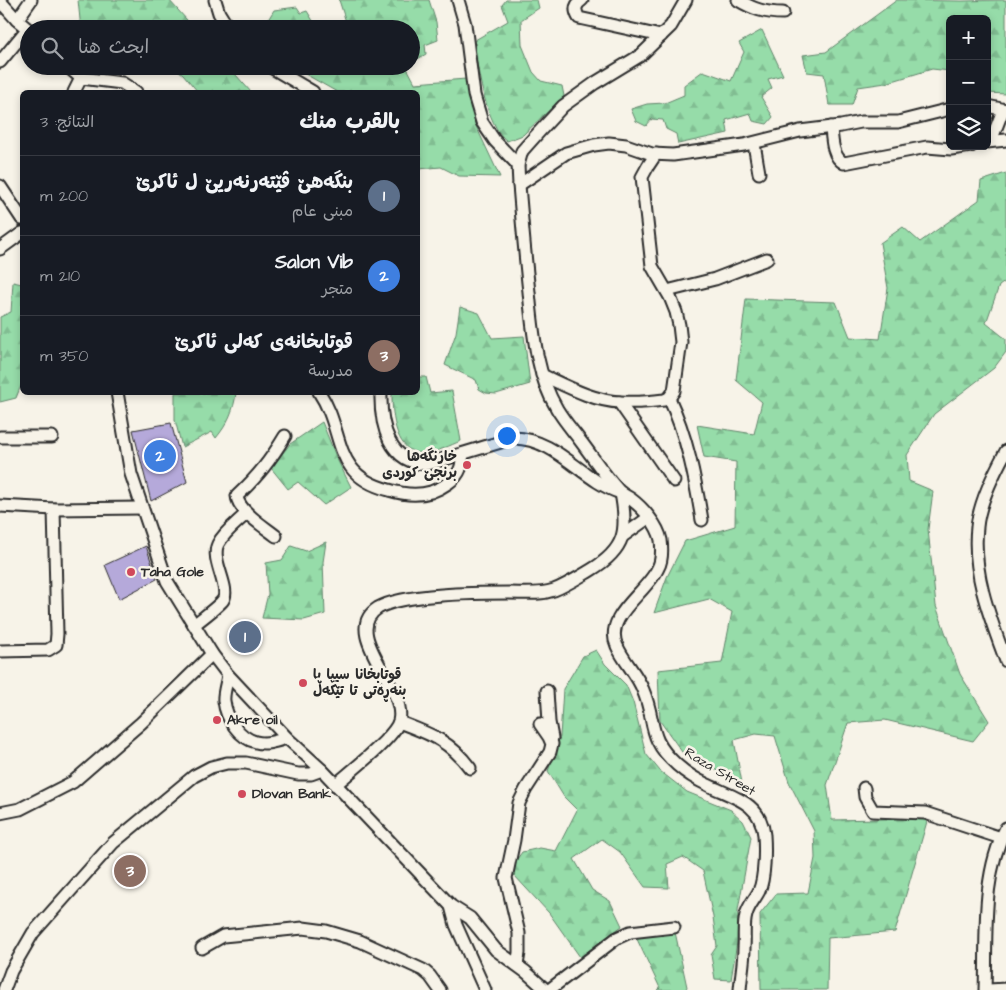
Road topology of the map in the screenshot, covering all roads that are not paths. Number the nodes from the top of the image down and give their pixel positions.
1 (31, 0) edge
2 (215, 0) edge
3 (458, 0) edge
4 (582, 0) edge
5 (686, 0) edge
6 (738, 0) edge
7 (0, 1) edge
8 (782, 13) dead end
9 (17, 20) junction
10 (223, 20) edge
11 (20, 22) edge
12 (662, 36) junction
13 (20, 38) edge
14 (0, 62) edge
15 (78, 75) edge
16 (284, 75) edge
17 (81, 78) junction
18 (75, 90) edge
19 (133, 90) edge
20 (310, 90) edge
21 (991, 107) edge
22 (946, 110) edge
23 (1005, 110) edge
24 (831, 127) junction
25 (991, 138) edge
26 (1006, 140) edge
27 (991, 142) edge
28 (754, 144) junction
29 (946, 149) edge
30 (656, 154) junction
31 (518, 165) junction
32 (759, 173) dead end
33 (519, 185) junction
34 (0, 186) edge
35 (20, 216) edge
36 (20, 234) edge
37 (0, 249) edge
38 (767, 260) dead end
39 (666, 291) junction
40 (542, 375) junction
41 (118, 395) edge
42 (320, 395) edge
43 (380, 395) edge
44 (669, 398) junction
45 (619, 402) junction
46 (285, 436) dead end
47 (0, 437) edge
48 (52, 438) dead end
49 (1006, 451) edge
50 (463, 454) junction
51 (674, 481) dead end
52 (621, 493) junction
53 (0, 506) edge
54 (142, 508) junction
55 (54, 509) junction
56 (247, 513) junction
57 (648, 518) junction
58 (702, 520) dead end
59 (276, 536) dead end
60 (623, 536) junction
61 (194, 624) junction
62 (0, 651) edge
63 (212, 654) junction
64 (1006, 661) edge
65 (228, 675) junction
66 (547, 691) dead end
67 (399, 722) junction
68 (540, 724) dead end
69 (287, 738) junction
70 (552, 744) junction
71 (470, 768) dead end
72 (322, 770) junction
73 (336, 784) junction
74 (864, 788) dead end
75 (0, 813) edge
76 (1003, 833) edge
77 (451, 906) junction
78 (674, 927) dead end
79 (202, 948) dead end
80 (517, 966) junction
81 (1006, 989) edge
82 (4, 990) edge
83 (440, 990) edge
84 (485, 990) edge
85 (548, 990) edge
86 (740, 990) edge
87 (987, 990) edge

1 - 9 street
2 - 10 street
3 - 31 street
4 - 12 street
5 - 12 street
6 - 8 street
7 - 9 street
9 - 11 street
12 - 31 street
13 - 14 street
15 - 17 street
16 - 20 street
17 - 18 street
17 - 19 street
21 - 23 street
22 - 24 street
23 - 25 street
24 - 28 street
24 - 29 street
26 - 27 street
28 - 30 street
28 - 32 street
30 - 33 street
30 - 39 street
31 - 33 street
33 - 40 street
34 - 35 street
36 - 37 street
38 - 39 street
39 - 44 street
40 - 45 street
40 - 52 street
41 - 54 street
42 - 50 street
43 - 50 street
44 - 45 street
44 - 58 street
45 - 51 street
46 - 56 street
47 - 48 street
49 - 64 street
50 - 52 street
52 - 57 street, Raza Street
52 - 60 street
53 - 55 street
54 - 55 street
54 - 61 street
55 - 62 street
56 - 59 street
56 - 61 street
57 - 60 street
57 - 86 street, Raza Street
60 - 67 street
61 - 63 street
63 - 65 street
63 - 75 street
65 - 69 street
65 - 69 street
66 - 70 street
67 - 71 street
67 - 73 street
68 - 70 street
69 - 72 street
70 - 80 street
72 - 73 street
72 - 82 street
73 - 77 street
74 - 76 street
76 - 87 street
77 - 80 street
77 - 84 street
78 - 85 street
79 - 83 street
80 - 85 street
81 - 87 street

